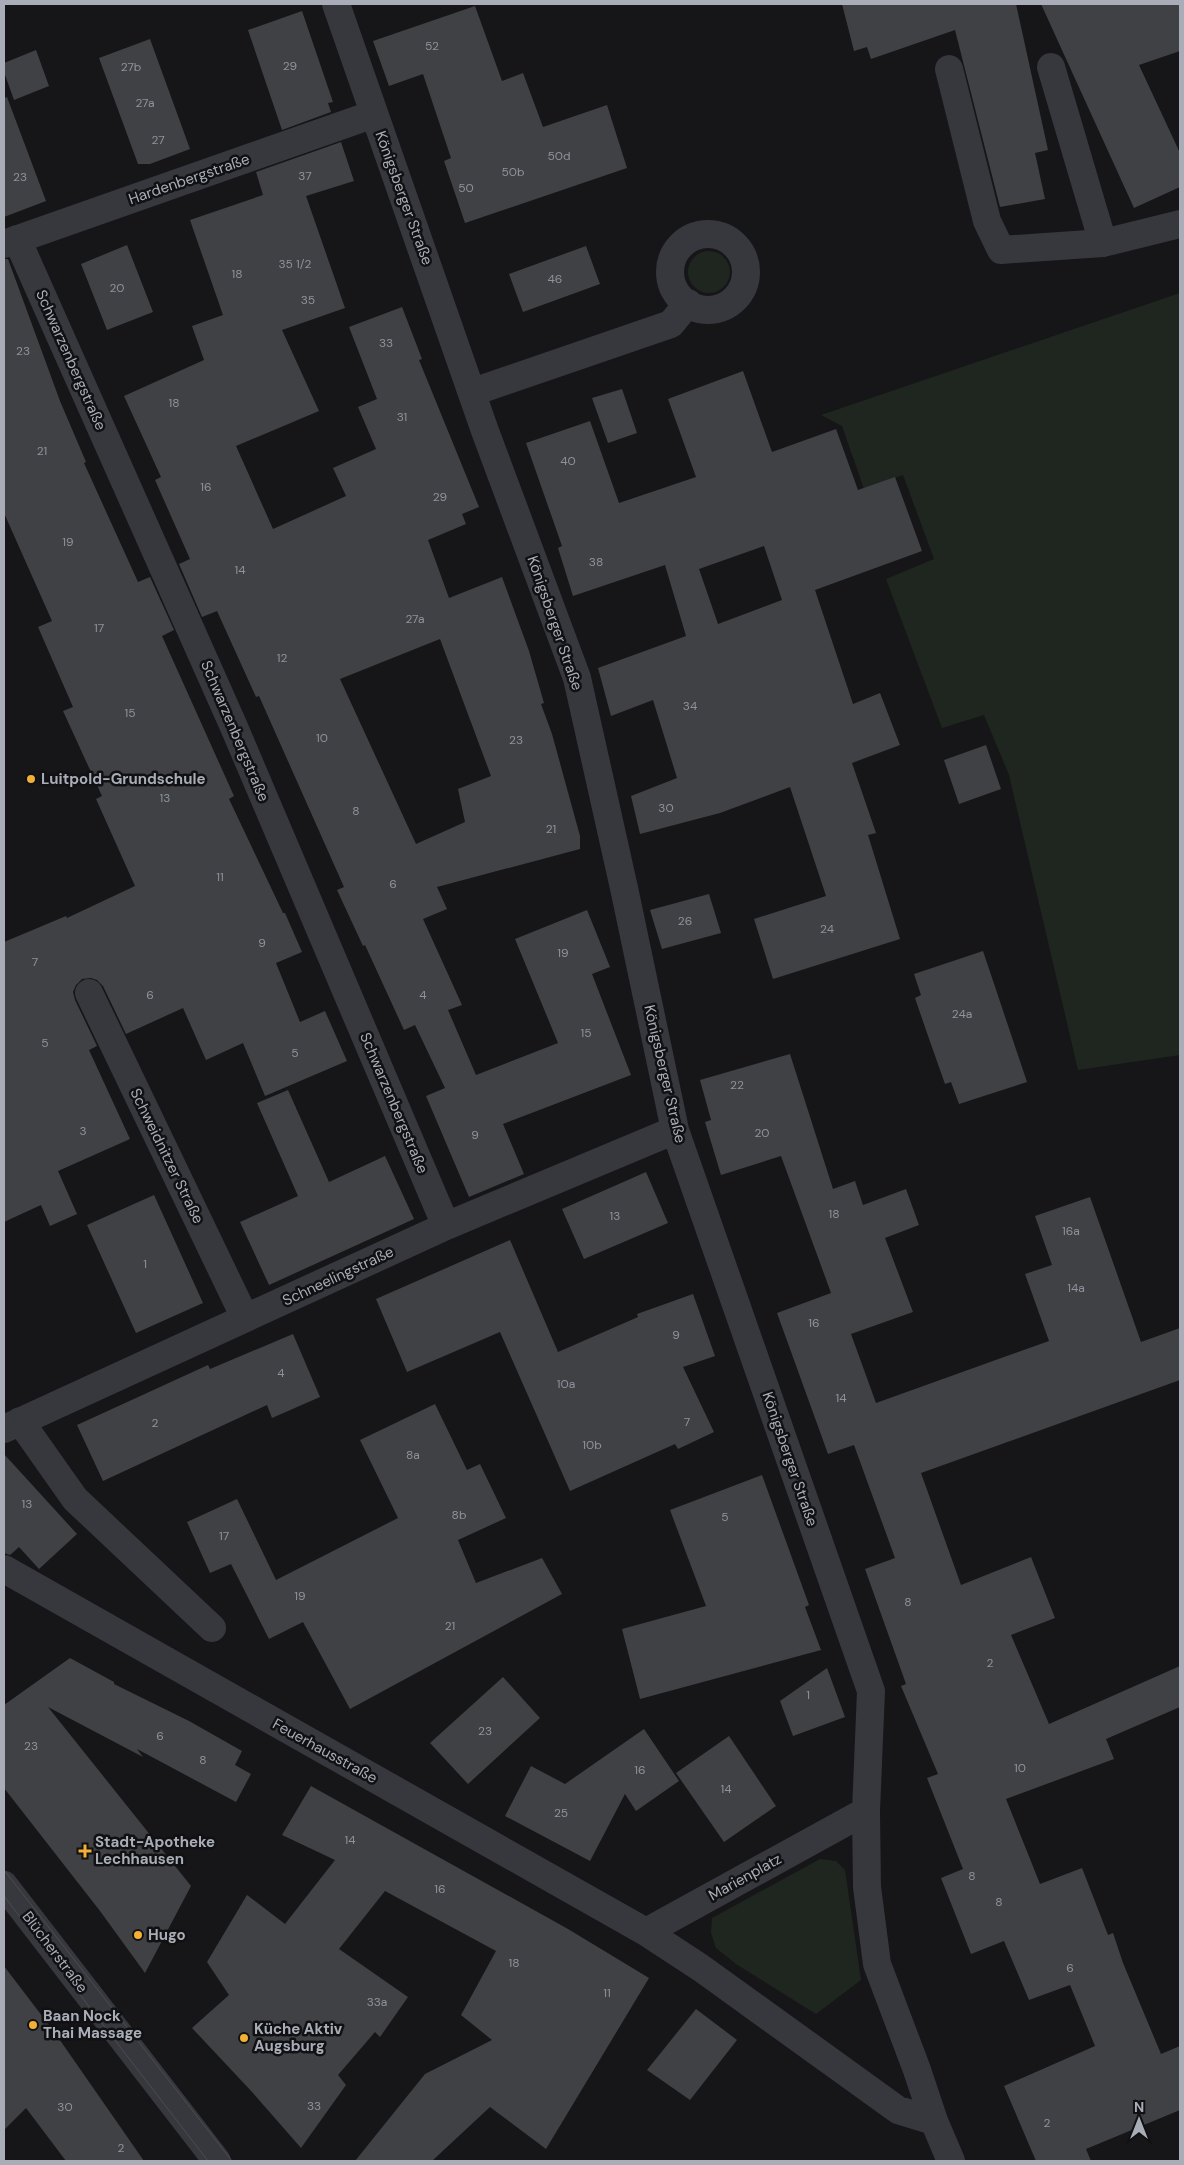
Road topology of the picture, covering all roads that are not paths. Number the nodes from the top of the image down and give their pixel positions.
1 (336, 4) edge
2 (1050, 67) dead end
3 (948, 69) dead end
4 (374, 114) junction
5 (1180, 224) edge
6 (10, 241) edge
7 (1103, 243) junction
8 (688, 303) dead end
9 (473, 392) junction
10 (89, 993) dead end
11 (675, 1130) junction
12 (446, 1226) junction
13 (245, 1318) junction
14 (12, 1425) edge
15 (4, 1569) edge
16 (212, 1628) dead end
17 (866, 1811) junction
18 (4, 1885) edge
19 (13, 1916) edge
20 (646, 1932) junction
21 (934, 2120) junction
22 (217, 2161) edge
23 (951, 2161) edge

1 - 4 street, Königsberger Straße
2 - 7 street
3 - 7 street
4 - 6 street, Hardenbergstraße
4 - 9 street, Königsberger Straße
5 - 7 street
6 - 12 street, Schwarzenbergstraße
8 - 9 street
9 - 11 street, Königsberger Straße
10 - 13 street, Schweidnitzer Straße
11 - 12 street, Schneelingstraße
11 - 17 street, Königsberger Straße
12 - 13 street, Schneelingstraße
13 - 14 street, Schneelingstraße
14 - 16 street
15 - 20 street, Feuerhausstraße
17 - 20 street, Marienplatz
17 - 21 street
18 - 19 street, Blücherstraße
19 - 22 street, Blücherstraße
20 - 21 street
21 - 23 street

